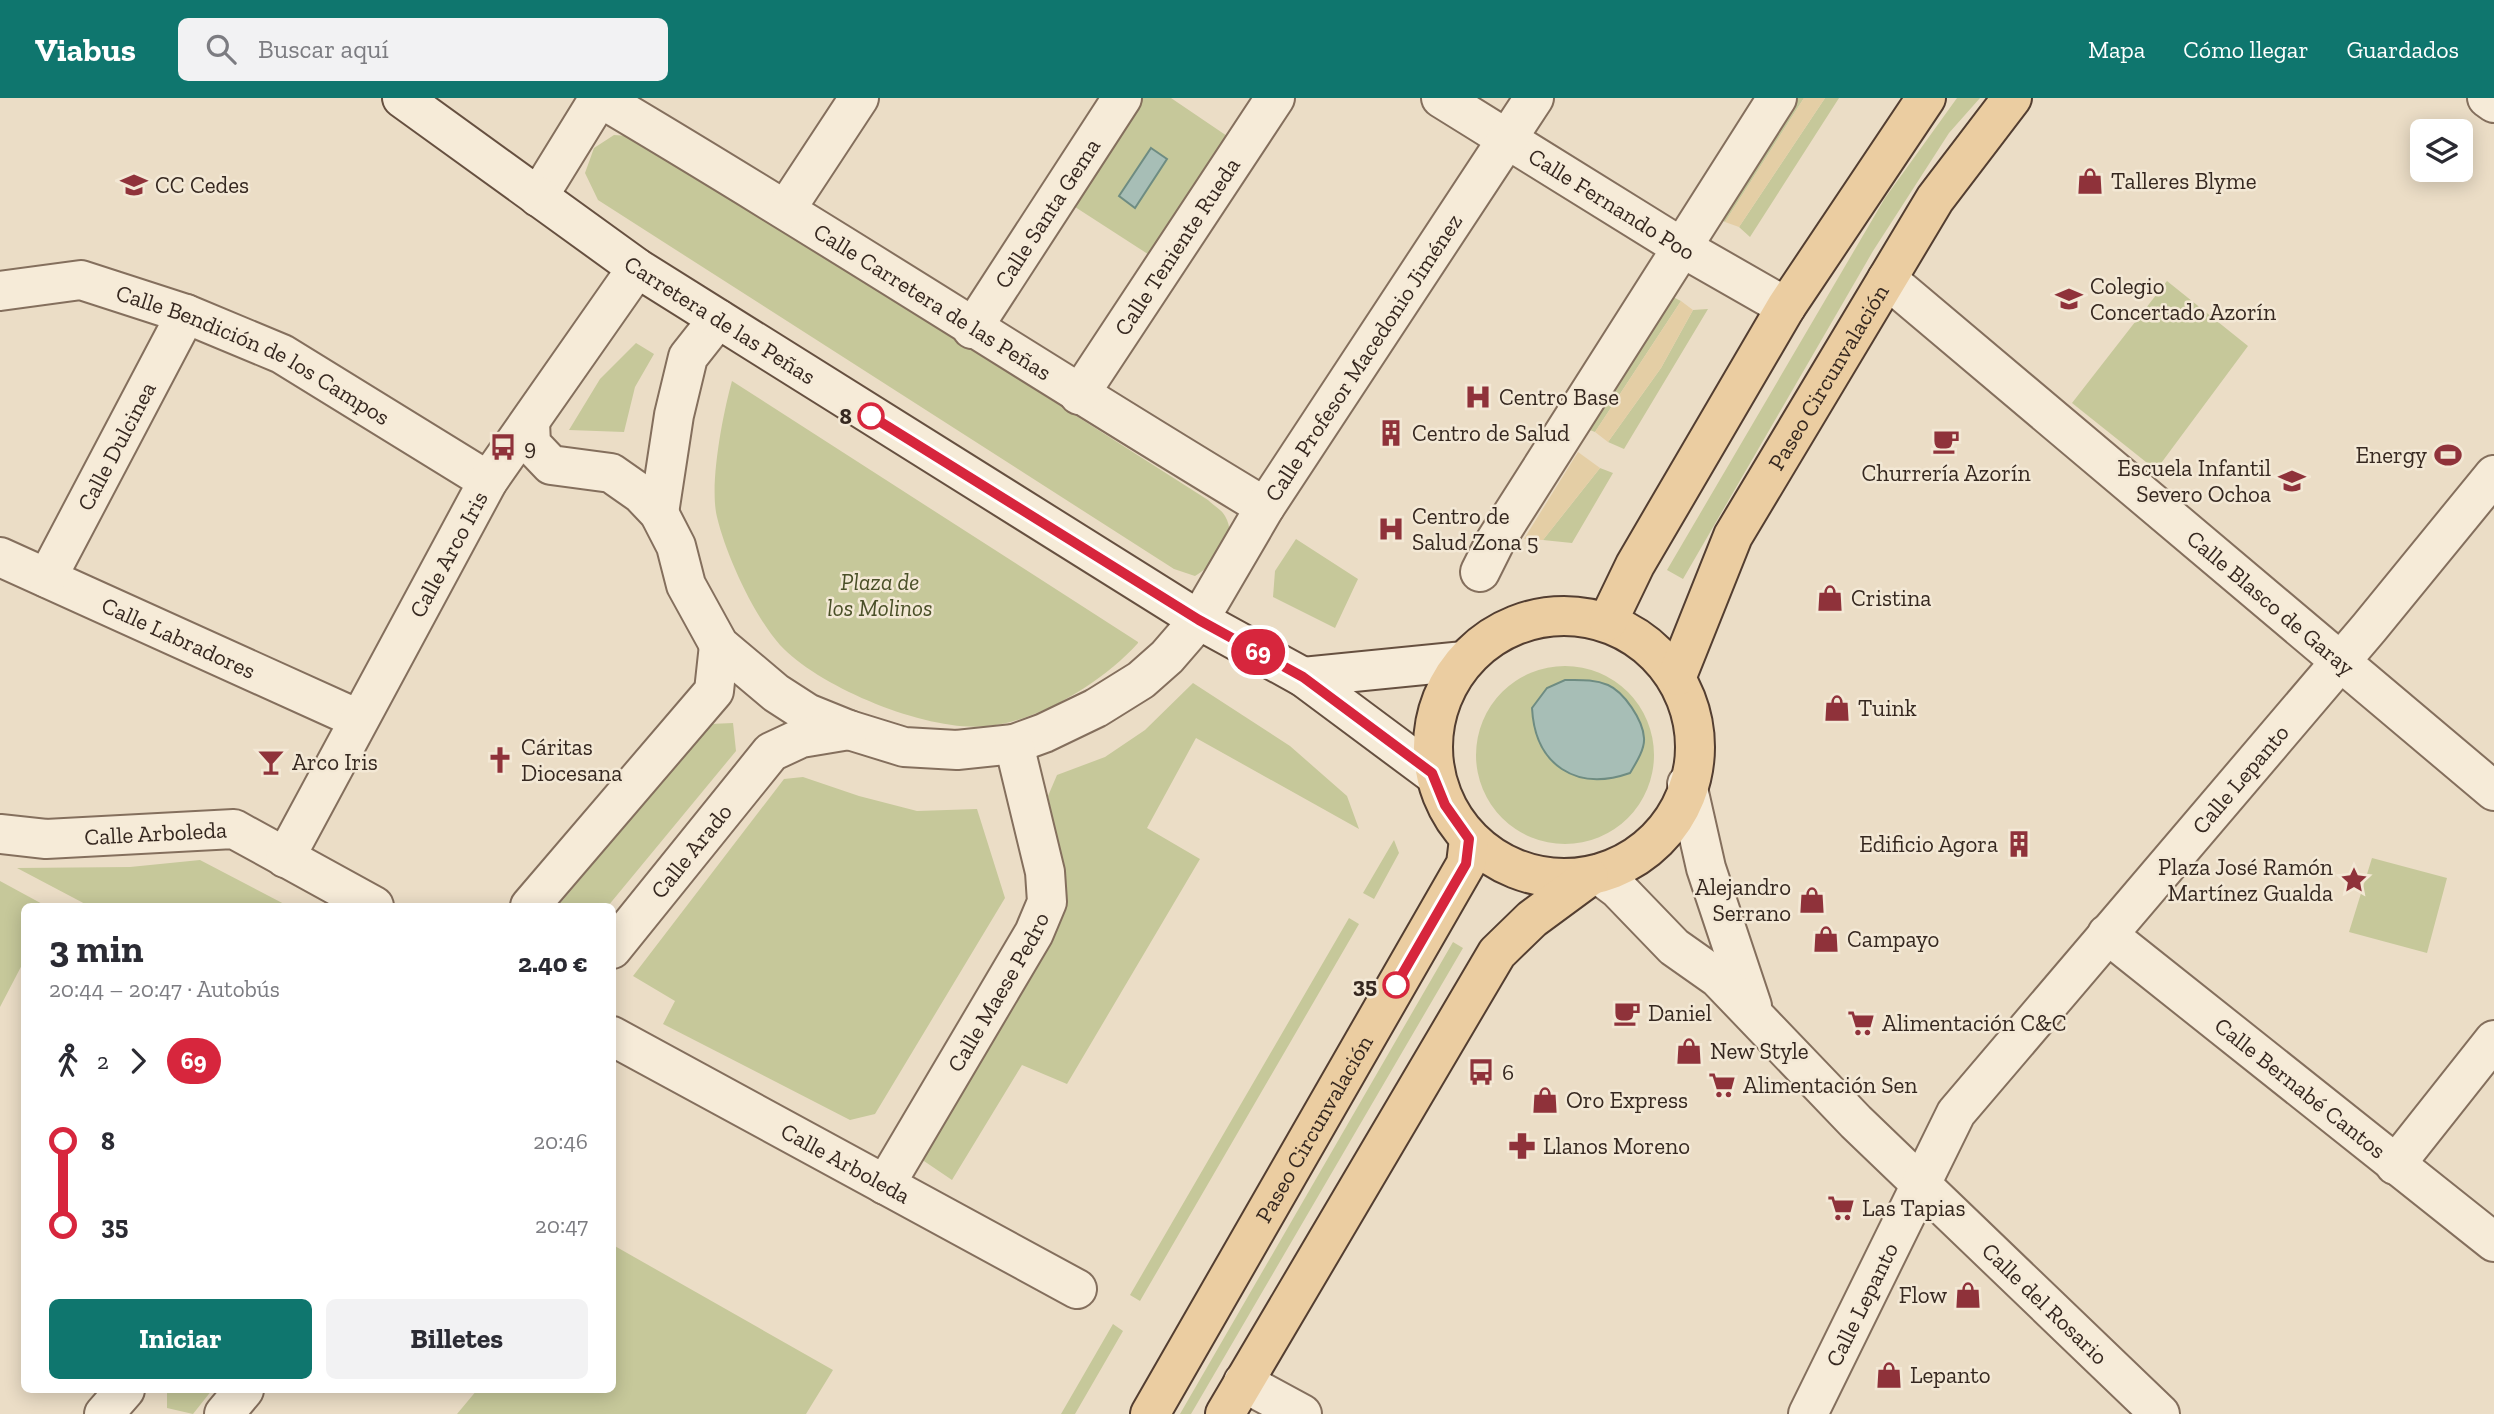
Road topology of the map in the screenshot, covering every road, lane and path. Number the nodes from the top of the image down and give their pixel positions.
1 (402, 98) edge
2 (599, 98) edge
3 (859, 98) edge
4 (1122, 98) edge
5 (1275, 98) edge
6 (1441, 98) edge
7 (1534, 98) edge
8 (1777, 98) edge
9 (1926, 98) edge
10 (2012, 98) edge
11 (2487, 98) edge
12 (2494, 103) edge
13 (1508, 139) junction
14 (538, 197) junction
15 (786, 209) junction
16 (1681, 247) junction
17 (636, 268) junction
18 (1887, 279) junction
19 (0, 291) edge
20 (1786, 307) junction
21 (186, 314) junction
22 (718, 319) junction
23 (972, 329) junction
24 (1079, 395) junction
25 (530, 422) junction
26 (488, 481) junction
27 (2490, 487) edge
28 (1265, 507) junction
29 (659, 513) junction
30 (0, 557) edge
31 (1480, 572) dead end
32 (47, 578) junction
33 (1199, 620) junction
34 (1608, 621) junction
35 (719, 645) junction
36 (1464, 661) junction
37 (2339, 662) junction
38 (1677, 676) junction
39 (1303, 677) junction
40 (358, 719) junction
41 (849, 730) junction
42 (1014, 744) junction
43 (771, 752) junction
44 (1432, 773) junction
45 (1687, 784) junction
46 (2494, 792) edge
47 (0, 834) edge
48 (1469, 839) junction
49 (285, 858) junction
50 (1594, 876) junction
51 (368, 903) edge
52 (533, 903) edge
53 (2107, 934) junction
54 (616, 944) edge
55 (1755, 1014) junction
56 (616, 1039) edge
57 (2494, 1040) edge
58 (2395, 1165) junction
59 (1920, 1184) junction
60 (886, 1185) junction
61 (2494, 1242) edge
62 (1077, 1289) dead end
63 (1243, 1382) junction
64 (122, 1393) edge
65 (242, 1393) edge
66 (104, 1414) edge
67 (224, 1414) edge
68 (1150, 1414) edge
69 (1225, 1414) edge
70 (1302, 1414) edge
71 (1808, 1414) edge
72 (2160, 1414) edge

1 - 14 street, Carretera de las Peñas
2 - 14 street
2 - 15 street, Calle Carretera de las Peñas
3 - 15 street
4 - 23 street, Calle Santa Gema
5 - 24 street, Calle Teniente Rueda
6 - 13 street, Calle Fernando Poo
7 - 13 street, Calle Profesor Macedonio Jiménez
8 - 16 street
9 - 20 main road
10 - 18 main road, Paseo Circunvalación
11 - 12 street
13 - 16 street, Calle Fernando Poo
13 - 28 street, Calle Profesor Macedonio Jiménez
14 - 17 street, Carretera de las Peñas
15 - 23 street, Calle Carretera de las Peñas
16 - 20 street, Calle Fernando Poo
16 - 31 street
17 - 22 street, Carretera de las Peñas
17 - 25 street, Calle Arco Iris
18 - 37 street, Calle Blasco de Garay
18 - 38 main road, Paseo Circunvalación
19 - 21 street, Calle Bendición de los Campos
20 - 34 main road
21 - 26 street, Calle Bendición de los Campos
21 - 32 street, Calle Dulcinea
22 - 29 street
22 - 33 street, Carretera de las Peñas
23 - 24 street, Calle Carretera de las Peñas
24 - 28 street, Calle Carretera de las Peñas
25 - 26 street, Calle Arco Iris
25 - 29 street
26 - 40 street, Calle Arco Iris
27 - 37 street, Calle Lepanto
28 - 33 street, Calle Profesor Macedonio Jiménez
29 - 35 street
30 - 32 street, Calle Labradores
32 - 40 street, Calle Labradores
33 - 39 street, Carretera de las Peñas
33 - 42 street
34 - 36 main road
34 - 38 main road
35 - 41 street
35 - 43 street
35 - 52 street
36 - 39 street
36 - 44 main road
37 - 46 street, Calle Blasco de Garay
37 - 53 street, Calle Lepanto
38 - 45 main road
39 - 44 street, Carretera de las Peñas
40 - 49 street, Calle Arco Iris
41 - 42 street
41 - 43 street, Calle Arado
42 - 60 street, Calle Maese Pedro
43 - 54 street, Calle Arado
44 - 48 main road
45 - 50 main road
45 - 55 street, Calle del Rosario
47 - 49 street, Calle Arboleda
48 - 50 main road
48 - 68 main road, Paseo Circunvalación
49 - 51 street, Calle Arboleda
50 - 55 street, Calle del Rosario
50 - 63 main road
53 - 58 street, Calle Bernabé Cantos
53 - 59 street, Calle Lepanto
55 - 59 street, Calle del Rosario
56 - 60 street, Calle Arboleda
57 - 58 street
58 - 61 street, Calle Bernabé Cantos
59 - 71 street, Calle Lepanto
59 - 72 street, Calle del Rosario
60 - 62 street, Calle Arboleda
63 - 69 main road
63 - 70 street
64 - 66 street
65 - 67 street

